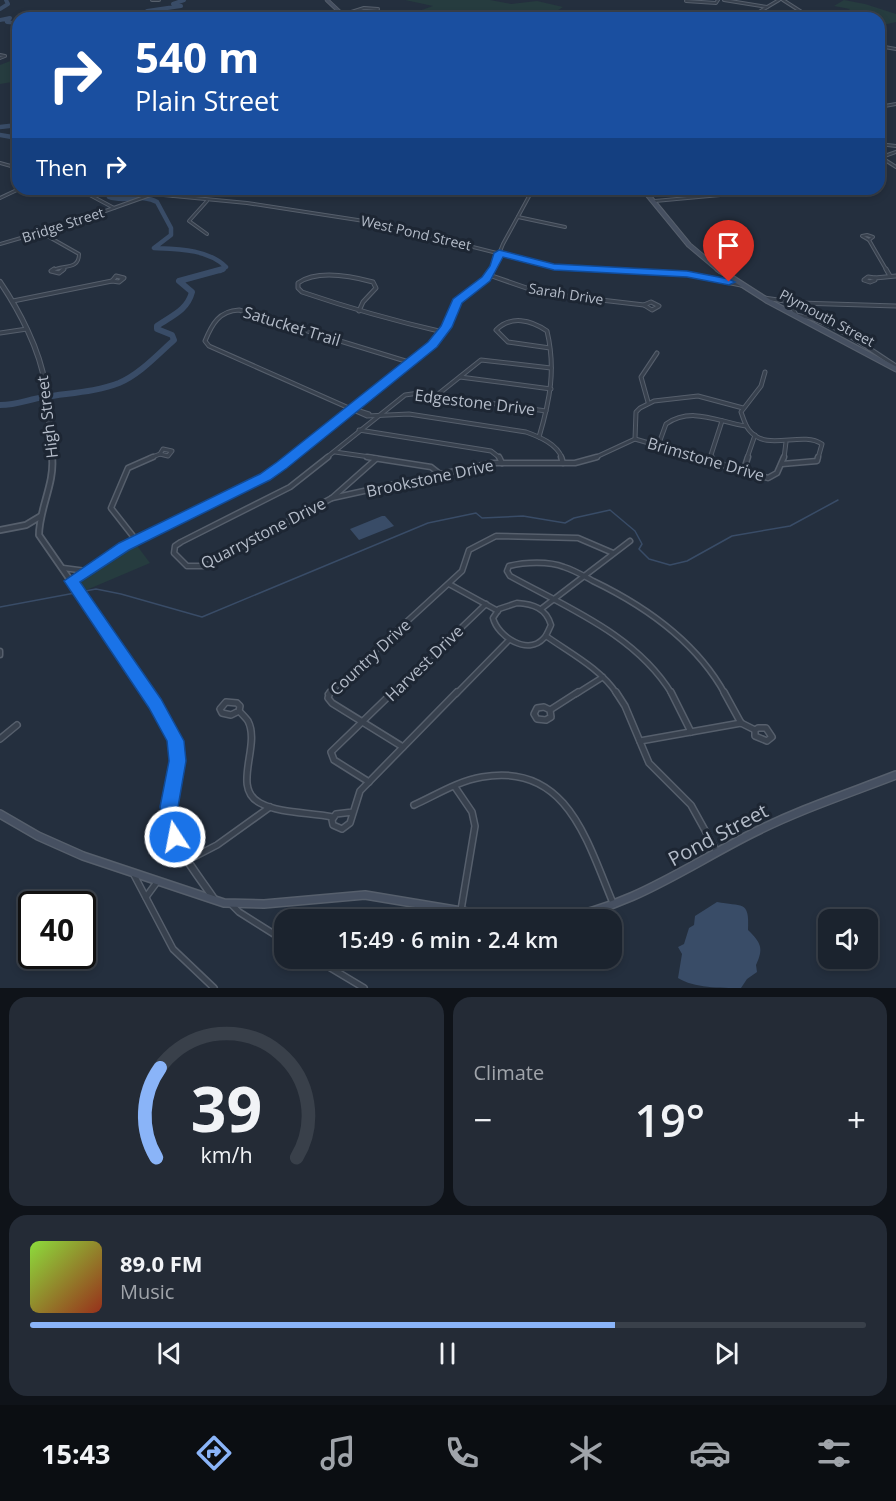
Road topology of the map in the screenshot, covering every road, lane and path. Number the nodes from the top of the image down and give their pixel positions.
1 (152, 0) edge
2 (159, 0) edge
3 (327, 0) edge
4 (718, 0) edge
5 (724, 0) edge
6 (686, 1) edge
7 (778, 1) edge
8 (784, 1) edge
9 (767, 7) junction
10 (378, 9) dead end
11 (339, 12) edge
12 (351, 12) edge
13 (759, 12) edge
14 (801, 12) edge
15 (90, 195) edge
16 (530, 195) edge
17 (649, 195) edge
18 (720, 195) edge
19 (172, 196) joint
20 (208, 200) junction
21 (655, 201) junction
22 (267, 206) joint
23 (114, 208) junction
24 (518, 217) junction
25 (564, 227) dead end
26 (42, 233) junction
27 (207, 234) dead end
28 (869, 240) dead end
29 (0, 244) edge
30 (499, 253) junction
31 (64, 269) dead end
32 (489, 275) junction
33 (890, 276) junction
34 (896, 276) edge
35 (875, 278) dead end
36 (112, 281) dead end
37 (0, 282) edge
38 (742, 285) junction
39 (9, 293) junction
40 (0, 294) edge
41 (763, 297) junction
42 (14, 302) junction
43 (799, 303) junction
44 (644, 305) dead end
45 (896, 306) edge
46 (359, 311) junction
47 (795, 313) junction
48 (27, 329) junction
49 (443, 332) junction
50 (0, 333) edge
51 (550, 348) junction
52 (657, 353) dead end
53 (412, 363) junction
54 (896, 367) edge
55 (551, 368) junction
56 (765, 372) dead end
57 (460, 376) junction
58 (551, 389) junction
59 (437, 395) junction
60 (648, 402) junction
61 (743, 408) junction
62 (352, 409) junction
63 (546, 411) junction
64 (376, 416) junction
65 (722, 421) junction
66 (746, 426) junction
67 (359, 430) junction
68 (755, 435) junction
69 (539, 437) junction
70 (635, 439) junction
71 (786, 442) junction
72 (658, 446) junction
73 (334, 452) junction
74 (160, 454) dead end
75 (376, 459) junction
76 (709, 462) junction
77 (502, 463) junction
78 (563, 463) junction
79 (782, 464) junction
80 (743, 472) junction
81 (441, 475) junction
82 (332, 498) junction
83 (41, 516) junction
84 (26, 525) junction
85 (38, 530) junction
86 (0, 531) edge
87 (136, 540) junction
88 (630, 541) dead end
89 (613, 554) junction
90 (63, 568) junction
91 (87, 571) junction
92 (584, 575) junction
93 (72, 581) junction
94 (449, 584) junction
95 (554, 599) junction
96 (486, 604) junction
97 (541, 609) junction
98 (498, 611) junction
99 (546, 636) junction
100 (508, 641) junction
101 (603, 677) junction
102 (550, 710) dead end
103 (238, 711) dead end
104 (363, 722) junction
105 (741, 723) junction
106 (17, 725) dead end
107 (755, 730) dead end
108 (691, 732) junction
109 (0, 739) edge
110 (640, 741) junction
111 (403, 747) junction
112 (896, 775) edge
113 (369, 782) junction
114 (455, 787) junction
115 (414, 805) dead end
116 (270, 806) junction
117 (353, 812) junction
118 (0, 814) edge
119 (333, 817) junction
120 (717, 852) junction
121 (188, 861) junction
122 (133, 873) junction
123 (157, 882) junction
124 (145, 898) junction
125 (216, 901) junction
126 (231, 904) junction
127 (614, 907) junction
128 (449, 909) edge
129 (461, 909) edge
130 (605, 909) edge
131 (274, 934) edge
132 (332, 969) edge
133 (214, 988) edge
134 (364, 988) edge

1 - 2 street
3 - 11 main road
4 - 6 street
5 - 9 street
7 - 8 street
7 - 9 street
8 - 14 street
9 - 13 street
10 - 12 street
15 - 23 street
16 - 24 street
17 - 21 main road, Plymouth Street
18 - 21 street
19 - 20 street, Bridge Street
19 - 23 street, Bridge Street
20 - 22 street, Bridge Street
20 - 27 street
21 - 38 main road, Plymouth Street
22 - 30 street, West Pond Street
23 - 26 street, Bridge Street
24 - 25 street
24 - 30 street
26 - 29 street, Bridge Street
26 - 31 street
28 - 33 street
30 - 32 street
30 - 38 street, West Pond Street
32 - 44 street, Sarah Drive
32 - 49 street
33 - 34 street
33 - 35 street
36 - 42 street
37 - 39 street, High Street
38 - 41 main road, Plymouth Street
39 - 40 street
39 - 42 street, High Street
41 - 43 street
41 - 47 main road, Plymouth Street
42 - 48 street, High Street
43 - 45 street
43 - 47 street
46 - 46 street
46 - 49 street
47 - 54 main road, Plymouth Street
47 - 54 street
48 - 50 street
48 - 83 street, High Street
49 - 53 street
51 - 51 street
51 - 55 street
52 - 60 street
53 - 62 street
53 - 62 street, Satucket Trail
55 - 57 street
55 - 58 street
56 - 61 street
57 - 58 street
57 - 59 street
58 - 63 street
59 - 63 street, Edgestone Drive
59 - 64 street, Edgestone Drive
60 - 61 street
60 - 70 street
61 - 66 street
62 - 64 street
62 - 87 street
63 - 69 street
64 - 67 street, Quarrystone Drive
64 - 69 street
65 - 66 street
65 - 72 street
65 - 76 street
66 - 68 street
67 - 73 street, Quarrystone Drive
67 - 77 street
68 - 71 street
68 - 80 street
69 - 78 street
70 - 72 street, Brimstone Drive
70 - 78 street, Brookstone Drive
71 - 79 street, Brimstone Drive
71 - 79 street
72 - 76 street, Brimstone Drive
73 - 75 street
73 - 82 street, Quarrystone Drive
74 - 87 street
75 - 81 street
75 - 82 street, Quarrystone Drive
76 - 80 street, Brimstone Drive
77 - 78 street, Brookstone Drive
77 - 81 street, Brookstone Drive
79 - 80 street, Brimstone Drive
81 - 82 street, Brookstone Drive
83 - 84 street
83 - 85 street, High Street
84 - 85 street
84 - 86 street
85 - 90 street
87 - 91 street
88 - 89 street
89 - 92 street
89 - 94 street, Country Drive
90 - 91 street
90 - 93 street
91 - 93 street
92 - 95 street
92 - 95 street
92 - 105 street
93 - 121 street
94 - 96 street
94 - 104 street, Country Drive
95 - 97 street
95 - 108 street
96 - 98 street
96 - 104 street, Harvest Drive
97 - 98 street
97 - 99 street
98 - 100 street
99 - 100 street
99 - 101 street
100 - 111 street
101 - 102 street
101 - 110 street
103 - 116 street
104 - 111 street, Country Drive
104 - 113 street, Harvest Drive
105 - 107 street
105 - 108 street
106 - 109 street
108 - 110 street
110 - 120 street
111 - 113 street
112 - 120 main road, Pond Street
113 - 117 street
114 - 115 street
114 - 127 street
114 - 129 street
116 - 119 street
116 - 121 street
117 - 119 street
117 - 119 street
118 - 122 main road
120 - 127 main road, Pond Street
121 - 125 street
122 - 123 main road
122 - 124 street
123 - 124 street
123 - 125 main road
124 - 133 street
125 - 126 main road
126 - 128 main road
126 - 131 street
127 - 130 main road, Pond Street
132 - 134 street

